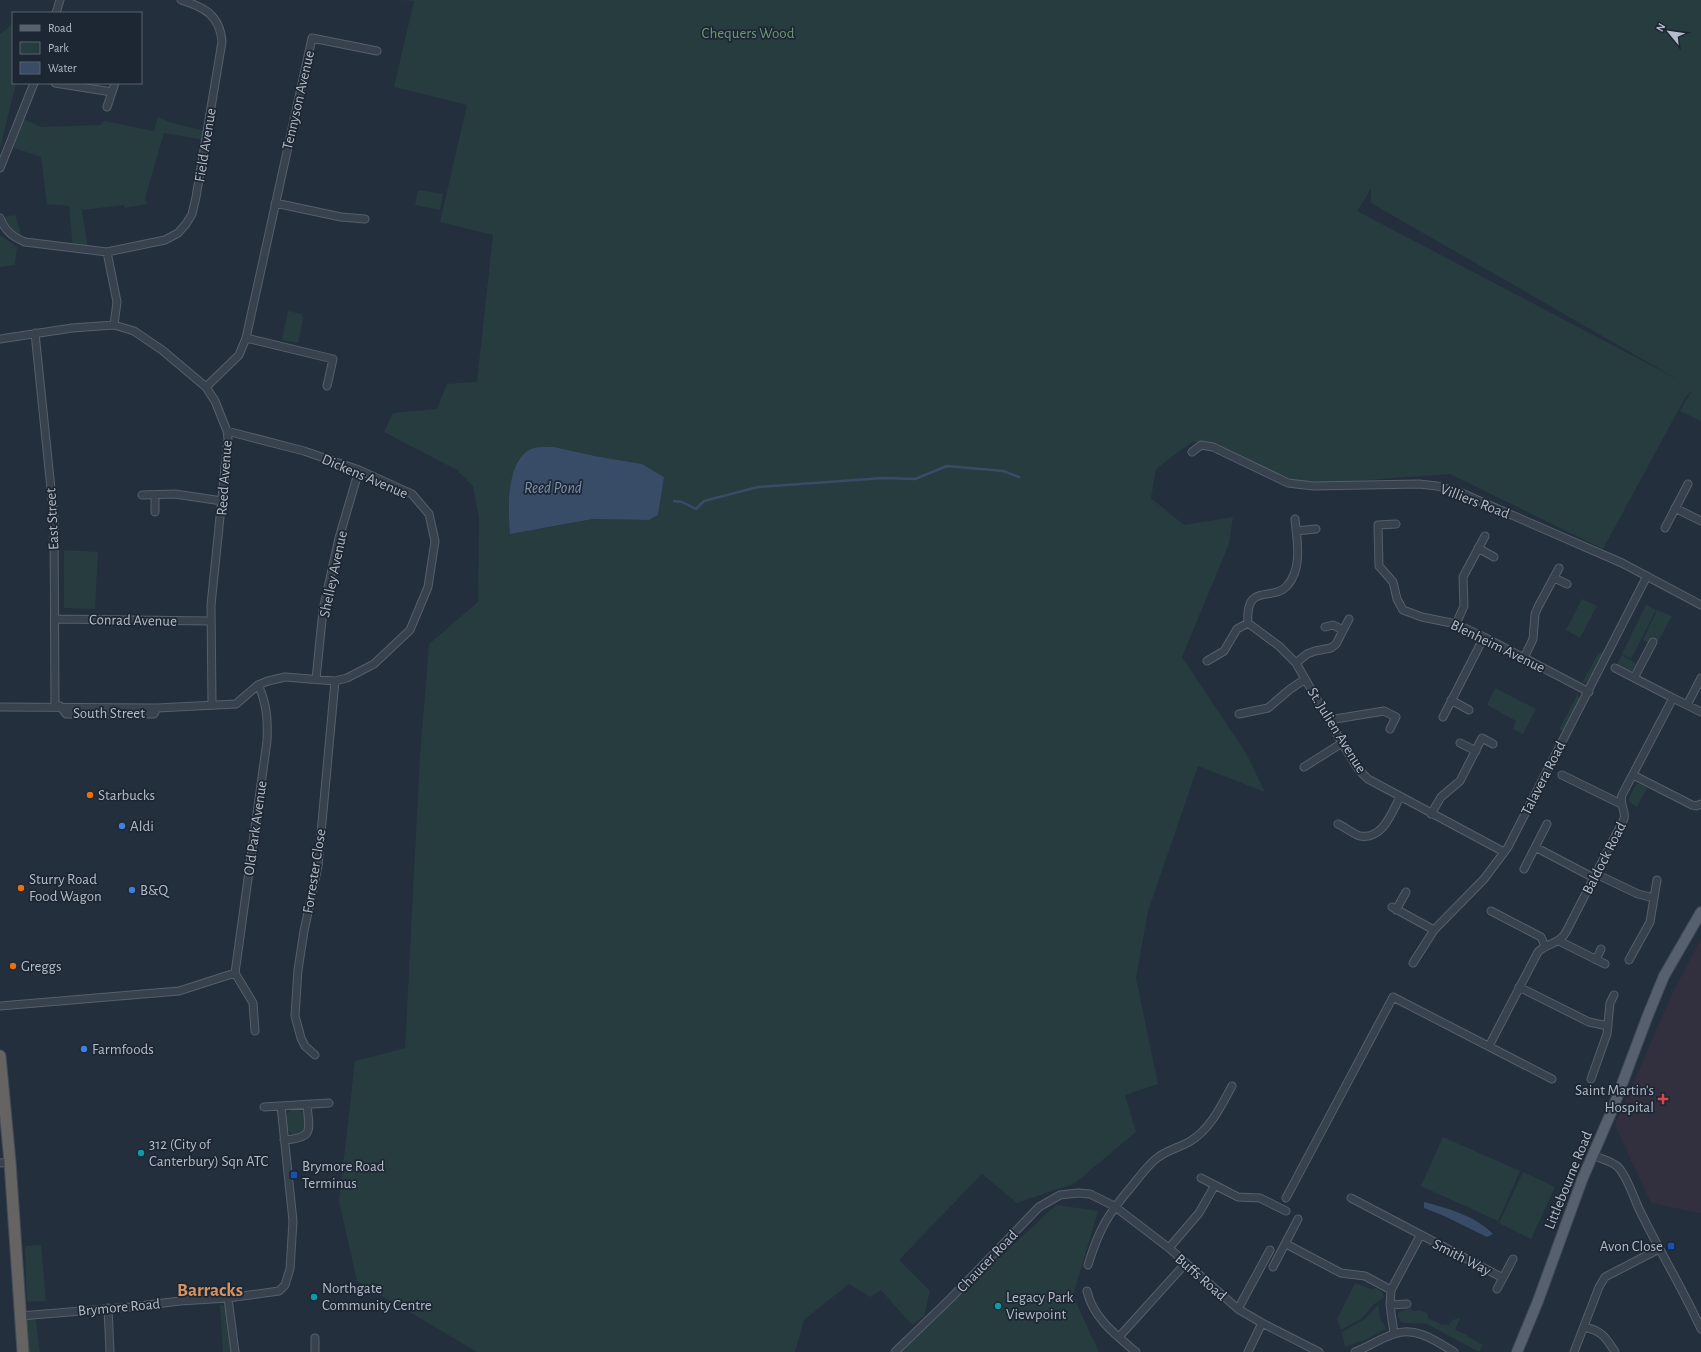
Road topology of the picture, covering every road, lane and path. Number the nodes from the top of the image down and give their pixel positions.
1 (60, 0) edge
2 (181, 0) edge
3 (56, 12) edge
4 (377, 51) dead end
5 (34, 84) edge
6 (61, 84) edge
7 (115, 84) edge
8 (112, 92) junction
9 (107, 107) dead end
10 (0, 168) edge
11 (275, 204) junction
12 (0, 218) edge
13 (365, 220) dead end
14 (107, 252) junction
15 (114, 325) junction
16 (35, 334) junction
17 (246, 338) junction
18 (0, 339) edge
19 (327, 386) dead end
20 (206, 387) junction
21 (227, 430) junction
22 (1192, 452) dead end
23 (359, 470) junction
24 (1688, 484) dead end
25 (142, 495) dead end
26 (155, 495) junction
27 (222, 501) junction
28 (1675, 508) junction
29 (155, 512) dead end
30 (1295, 519) dead end
31 (1701, 521) edge
32 (1396, 524) dead end
33 (1665, 528) dead end
34 (1316, 529) dead end
35 (1296, 531) junction
36 (1485, 536) dead end
37 (1478, 548) junction
38 (1494, 556) dead end
39 (1559, 568) dead end
40 (1647, 576) junction
41 (1554, 578) junction
42 (1567, 584) dead end
43 (1701, 605) edge
44 (1349, 618) dead end
45 (55, 619) junction
46 (211, 621) junction
47 (1248, 623) junction
48 (1456, 624) junction
49 (1325, 627) dead end
50 (1343, 630) junction
51 (1484, 637) junction
52 (1653, 642) dead end
53 (1524, 658) junction
54 (1207, 661) dead end
55 (1296, 663) junction
56 (1615, 668) dead end
57 (1634, 678) junction
58 (1701, 678) edge
59 (316, 679) junction
60 (1306, 679) junction
61 (335, 681) junction
62 (258, 686) junction
63 (1588, 692) junction
64 (1673, 698) junction
65 (1451, 700) junction
66 (212, 704) junction
67 (1687, 705) junction
68 (57, 706) junction
69 (0, 707) edge
70 (1469, 710) dead end
71 (1701, 712) edge
72 (1239, 714) dead end
73 (1443, 717) dead end
74 (1329, 720) junction
75 (1390, 729) dead end
76 (1342, 743) junction
77 (1460, 743) dead end
78 (1493, 744) dead end
79 (1476, 751) junction
80 (1304, 767) dead end
81 (1562, 775) dead end
82 (1633, 775) junction
83 (1400, 798) junction
84 (1621, 804) junction
85 (1701, 804) edge
86 (1431, 814) junction
87 (1338, 824) dead end
88 (1547, 824) dead end
89 (1535, 847) junction
90 (1504, 852) junction
91 (1524, 869) dead end
92 (1595, 876) junction
93 (1657, 880) dead end
94 (1406, 892) dead end
95 (1654, 898) junction
96 (1491, 911) dead end
97 (1701, 912) edge
98 (1434, 930) junction
99 (1559, 941) junction
100 (1545, 946) junction
101 (1601, 949) dead end
102 (1596, 960) junction
103 (1629, 960) dead end
104 (1413, 963) dead end
105 (1605, 964) dead end
106 (235, 973) junction
107 (1519, 987) junction
108 (1614, 995) dead end
109 (0, 1006) edge
110 (1608, 1026) junction
111 (255, 1031) dead end
112 (1488, 1046) junction
113 (315, 1055) dead end
114 (0, 1060) edge
115 (1552, 1079) dead end
116 (1591, 1079) dead end
117 (1232, 1086) dead end
118 (329, 1103) dead end
119 (307, 1104) junction
120 (281, 1106) junction
121 (264, 1107) dead end
122 (284, 1140) junction
123 (1593, 1156) junction
124 (5, 1162) edge
125 (1201, 1178) dead end
126 (1215, 1185) junction
127 (1090, 1194) joint
128 (1286, 1198) dead end
129 (1352, 1198) dead end
130 (1114, 1206) junction
131 (1286, 1211) dead end
132 (1298, 1219) dead end
133 (1420, 1236) junction
134 (1286, 1244) junction
135 (1168, 1248) junction
136 (1659, 1249) junction
137 (1270, 1250) dead end
138 (1513, 1260) dead end
139 (1185, 1264) junction
140 (1088, 1266) dead end
141 (1274, 1267) dead end
142 (1503, 1278) junction
143 (1497, 1289) dead end
144 (1391, 1290) junction
145 (1087, 1291) dead end
146 (228, 1298) junction
147 (1407, 1304) dead end
148 (1390, 1305) junction
149 (108, 1308) junction
150 (1238, 1309) junction
151 (20, 1316) junction
152 (1262, 1323) junction
153 (1584, 1327) junction
154 (1701, 1329) edge
155 (1394, 1334) junction
156 (1119, 1337) junction
157 (314, 1338) dead end
158 (23, 1352) edge
159 (110, 1352) edge
160 (235, 1352) edge
161 (315, 1352) edge
162 (894, 1352) edge
163 (1136, 1352) edge
164 (1248, 1352) edge
165 (1319, 1352) edge
166 (1355, 1352) edge
167 (1454, 1352) edge
168 (1517, 1352) edge
169 (1574, 1352) edge
170 (1615, 1352) edge

1 - 3 street
2 - 14 street, Field Avenue
4 - 11 street, Tennyson Avenue
5 - 10 street
6 - 8 street
7 - 8 street
8 - 9 street
11 - 13 street
11 - 17 street, Tennyson Avenue
12 - 14 street, Field Avenue
14 - 15 street
15 - 16 street, Reed Avenue
15 - 20 street, Reed Avenue
16 - 18 street, Reed Avenue
16 - 45 street, East Street
17 - 19 street
17 - 20 street, Tennyson Avenue
20 - 21 street, Reed Avenue
21 - 23 street, Dickens Avenue
21 - 27 street, Reed Avenue
22 - 40 street, Villiers Road
23 - 59 street, Shelley Avenue
23 - 61 street, Dickens Avenue
24 - 28 street
25 - 26 street
26 - 27 street
26 - 29 street
27 - 46 street, Reed Avenue
28 - 31 street
28 - 33 street
30 - 35 street
32 - 48 street, Blenheim Avenue
34 - 35 street
35 - 47 street
36 - 37 street
37 - 38 street
37 - 48 street
39 - 41 street
40 - 43 street, Villiers Road
40 - 63 street, Talavera Road
41 - 42 street
41 - 53 street
44 - 50 street
45 - 46 street, Conrad Avenue
45 - 68 street, East Street
46 - 66 street, Reed Avenue
47 - 54 street
47 - 55 street, St. Julien Avenue
48 - 51 street, Blenheim Avenue
49 - 50 street
50 - 55 street
51 - 53 street, Blenheim Avenue
51 - 65 street
52 - 57 street
53 - 63 street, Blenheim Avenue
55 - 60 street, St. Julien Avenue
56 - 57 street
57 - 64 street
58 - 67 street
59 - 61 street, South Street
59 - 62 street, South Street
60 - 72 street
60 - 74 street, St. Julien Avenue
61 - 113 street, Forrester Close
62 - 66 street, South Street
62 - 106 street, Old Park Avenue
63 - 90 street, Talavera Road
64 - 67 street
64 - 82 street, Baldock Road
65 - 70 street
65 - 73 street
66 - 68 street, South Street
67 - 71 street
68 - 69 street, South Street
74 - 75 street
74 - 76 street, St. Julien Avenue
76 - 80 street
76 - 83 street, St. Julien Avenue
77 - 79 street
78 - 79 street
79 - 86 street
81 - 84 street
82 - 84 street, Baldock Road
82 - 85 street
83 - 86 street, St. Julien Avenue
83 - 87 street
84 - 92 street, Baldock Road
86 - 90 street, St. Julien Avenue
88 - 89 street
89 - 91 street
89 - 92 street
90 - 98 street, Talavera Road
92 - 95 street
92 - 99 street, Baldock Road
93 - 95 street
94 - 98 street
95 - 103 street
96 - 100 street
97 - 123 main road, Littlebourne Road
98 - 104 street, Talavera Road
99 - 100 street
99 - 102 street
100 - 107 street
101 - 102 street
102 - 105 street
106 - 109 street
106 - 111 street
107 - 110 street
107 - 112 street
108 - 110 street
110 - 116 street
112 - 115 street
112 - 128 street
114 - 124 highway
117 - 130 street
118 - 119 street
119 - 120 street
119 - 122 street
120 - 121 street
120 - 122 street, Brymore Road
122 - 146 street, Brymore Road
123 - 136 street
123 - 168 main road, Littlebourne Road
124 - 151 highway
125 - 126 street
126 - 131 street
126 - 135 street
127 - 130 street, Buffs Road
127 - 162 street, Chaucer Road
129 - 133 street, Smith Way
130 - 135 street, Buffs Road
130 - 140 street
132 - 134 street
133 - 142 street, Smith Way
133 - 144 street, Smith Way
134 - 141 street
134 - 144 street
135 - 139 street, Buffs Road
136 - 153 street
136 - 154 street
137 - 150 street
138 - 142 street, Smith Way
139 - 150 street, Buffs Road
139 - 156 street
142 - 143 street, Smith Way
144 - 148 street, Smith Way
145 - 156 street
146 - 149 street, Brymore Road
146 - 160 street
147 - 148 street
148 - 155 street, Smith Way
149 - 151 street, Brymore Road
149 - 159 street
150 - 152 street, Buffs Road
151 - 158 highway
152 - 164 street
152 - 165 street, Buffs Road
153 - 169 street
153 - 170 street
155 - 166 street
155 - 167 street
156 - 163 street
157 - 161 street

